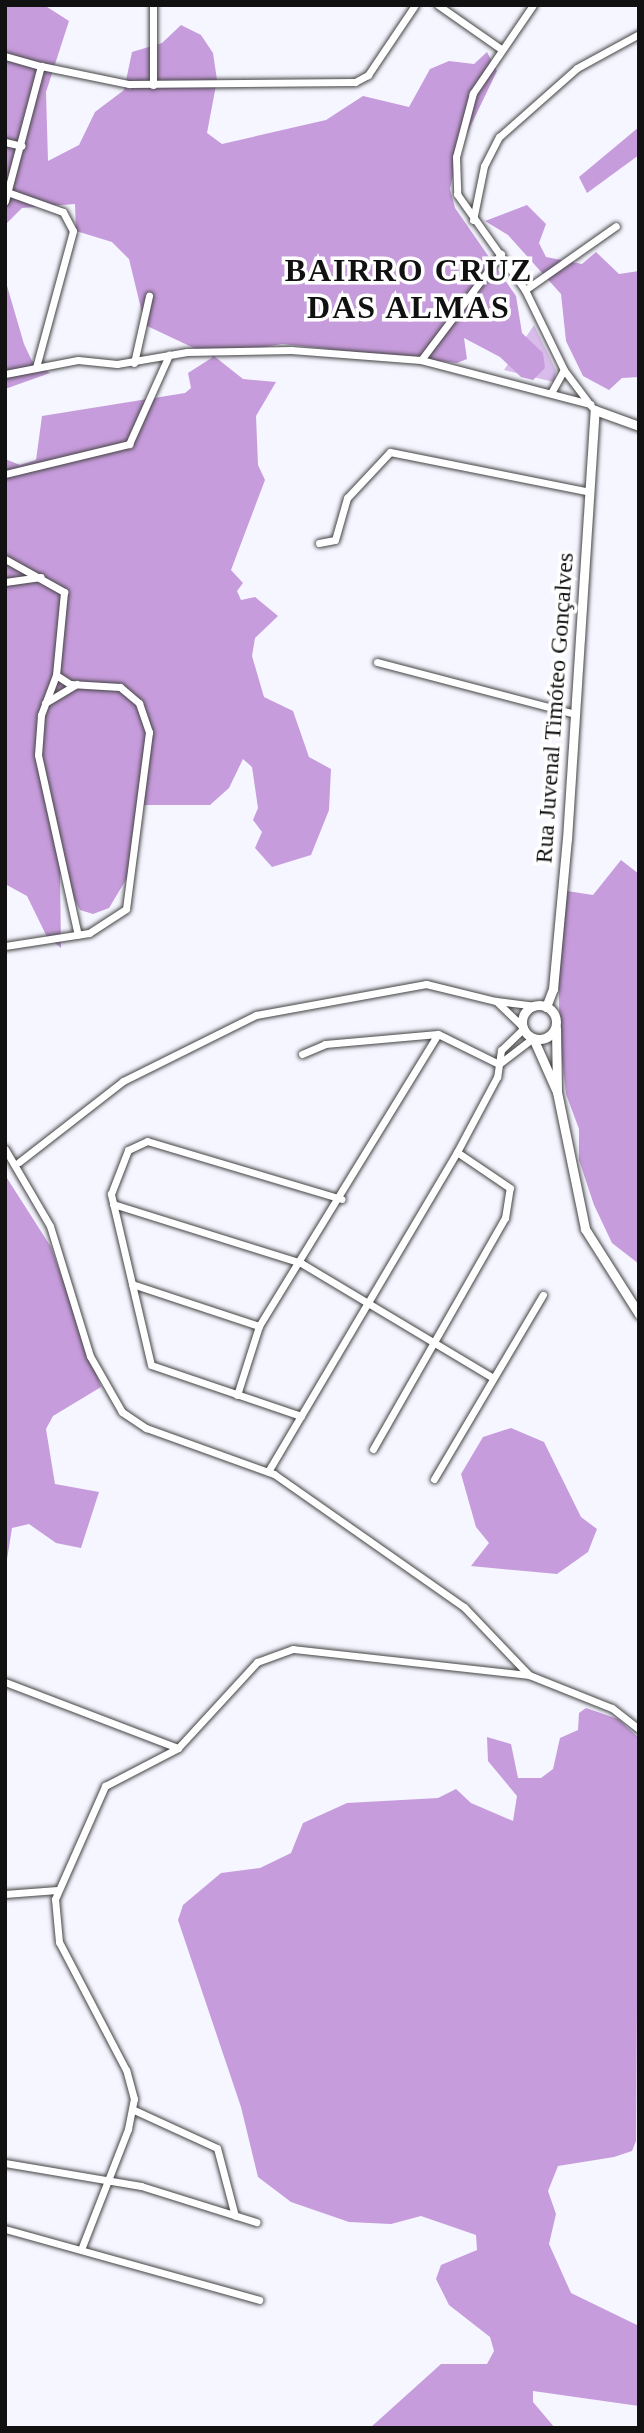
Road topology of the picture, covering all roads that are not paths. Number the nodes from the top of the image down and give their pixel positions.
1 (153, 5) edge
2 (415, 5) edge
3 (438, 5) edge
4 (533, 5) edge
5 (639, 34) edge
6 (501, 49) junction
7 (5, 56) edge
8 (41, 66) junction
9 (153, 85) junction
10 (5, 142) edge
11 (22, 146) junction
12 (10, 193) junction
13 (5, 201) edge
14 (473, 221) junction
15 (616, 226) dead end
16 (501, 254) junction
17 (526, 290) junction
18 (149, 296) dead end
19 (169, 355) junction
20 (421, 360) junction
21 (134, 363) junction
22 (36, 367) junction
23 (564, 370) junction
24 (5, 374) edge
25 (551, 393) junction
26 (593, 407) junction
27 (639, 426) edge
28 (5, 474) edge
29 (586, 491) junction
30 (319, 543) dead end
31 (5, 559) edge
32 (42, 576) junction
33 (5, 582) edge
34 (377, 662) dead end
35 (55, 675) junction
36 (78, 684) junction
37 (45, 703) junction
38 (572, 713) junction
39 (78, 935) junction
40 (5, 946) edge
41 (496, 1001) junction
42 (541, 1006) junction
43 (555, 1026) junction
44 (524, 1028) junction
45 (438, 1034) junction
46 (533, 1038) junction
47 (302, 1054) dead end
48 (499, 1064) junction
49 (556, 1092) junction
50 (5, 1149) edge
51 (457, 1152) junction
52 (19, 1163) junction
53 (342, 1199) junction
54 (113, 1204) junction
55 (301, 1264) junction
56 (132, 1284) junction
57 (543, 1295) dead end
58 (368, 1303) junction
59 (639, 1314) edge
60 (259, 1326) junction
61 (433, 1342) junction
62 (493, 1378) junction
63 (237, 1395) junction
64 (301, 1416) junction
65 (373, 1449) dead end
66 (268, 1471) junction
67 (434, 1479) dead end
68 (529, 1675) junction
69 (5, 1682) edge
70 (639, 1729) edge
71 (178, 1748) junction
72 (57, 1891) junction
73 (5, 1894) edge
74 (134, 2110) junction
75 (5, 2163) edge
76 (108, 2178) junction
77 (235, 2216) junction
78 (256, 2222) dead end
79 (5, 2229) edge
80 (82, 2247) junction
81 (259, 2300) dead end

1 - 9 street
2 - 9 street
3 - 6 street
4 - 6 street
5 - 14 street
6 - 14 street
7 - 8 street
8 - 9 street
8 - 11 street
10 - 11 street
11 - 12 street
12 - 13 street
12 - 22 street
14 - 16 street
15 - 17 street
16 - 17 street
16 - 20 street
17 - 23 street
18 - 21 street
19 - 20 street
19 - 21 street
19 - 28 street
20 - 25 street
21 - 22 street
22 - 24 street
23 - 25 street
23 - 26 street
25 - 26 street
26 - 27 street
26 - 29 street, Rua Juvenal Timóteo Gonçalves
29 - 30 street
29 - 38 street, Rua Juvenal Timóteo Gonçalves
31 - 32 street
32 - 33 street
32 - 35 street
34 - 38 street
35 - 36 street
35 - 37 street
36 - 37 street
36 - 39 street
37 - 39 street
38 - 42 street, Rua Juvenal Timóteo Gonçalves
39 - 40 street
41 - 42 street
41 - 44 street
41 - 52 street
42 - 43 street
42 - 44 street
43 - 46 street
43 - 49 street
44 - 46 street
44 - 48 street
45 - 47 street
45 - 48 street
45 - 53 street
46 - 48 street
46 - 49 street
48 - 51 street
49 - 59 street
50 - 52 street
51 - 58 street
51 - 61 street
52 - 66 street
53 - 54 street
53 - 55 street
54 - 55 street
54 - 56 street
55 - 58 street
55 - 60 street
56 - 60 street
56 - 63 street
57 - 62 street
58 - 61 street
58 - 64 street
60 - 63 street
61 - 62 street
61 - 65 street
62 - 67 street
63 - 64 street
64 - 66 street
66 - 68 street
68 - 70 street
68 - 71 street
69 - 71 street
71 - 72 street
72 - 73 street
72 - 74 street
74 - 76 street
74 - 77 street
75 - 76 street
76 - 77 street
76 - 80 street
77 - 78 street
79 - 80 street
80 - 81 street

